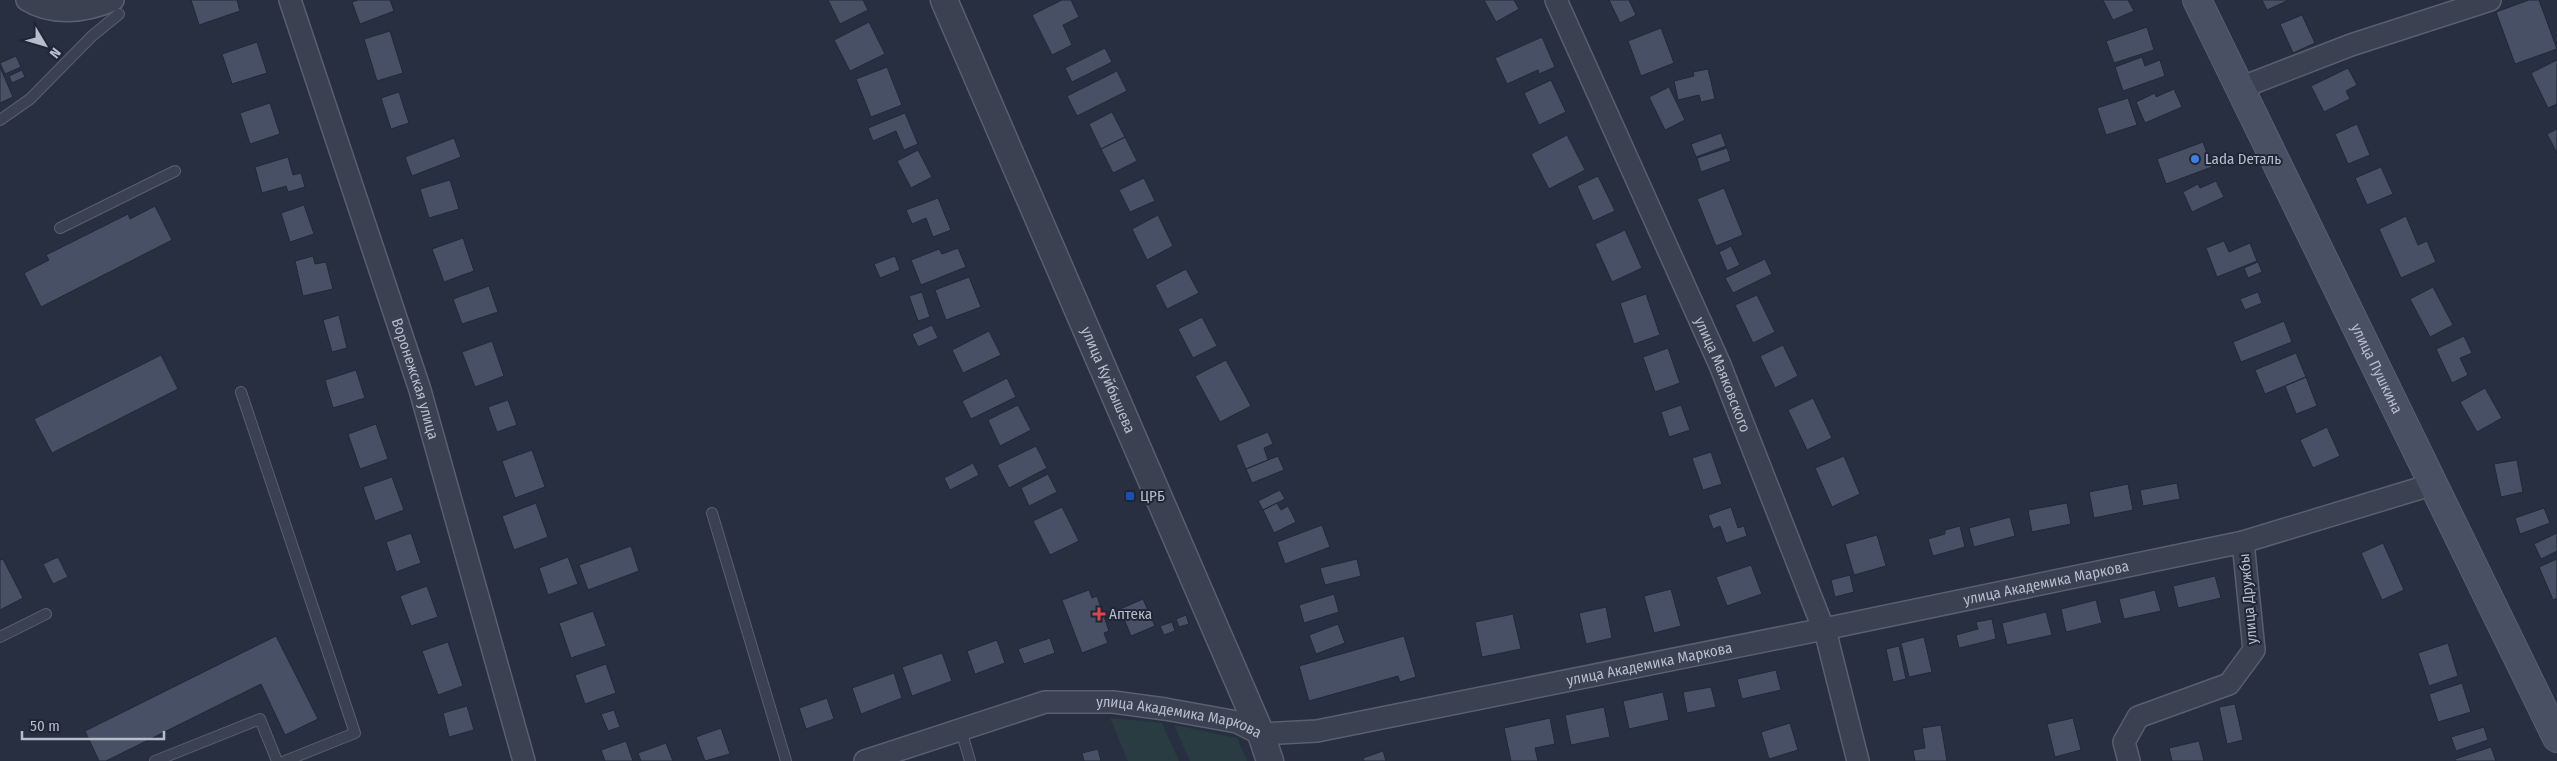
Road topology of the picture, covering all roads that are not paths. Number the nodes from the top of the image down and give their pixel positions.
1 (27, 0) edge
2 (290, 0) edge
3 (944, 0) edge
4 (1556, 0) edge
5 (2197, 0) edge
6 (2490, 0) edge
7 (112, 6) edge
8 (2240, 88) junction
9 (0, 120) edge
10 (175, 171) dead end
11 (60, 228) dead end
12 (241, 392) dead end
13 (2434, 484) junction
14 (712, 513) dead end
15 (2243, 542) junction
16 (46, 614) dead end
17 (1824, 629) junction
18 (0, 637) edge
19 (961, 730) junction
20 (1261, 734) junction
21 (2557, 738) edge
22 (155, 761) edge
23 (277, 761) edge
24 (285, 761) edge
25 (524, 761) edge
26 (786, 761) edge
27 (865, 761) edge
28 (970, 761) edge
29 (1270, 761) edge
30 (1858, 761) edge
31 (2129, 761) edge

1 - 7 street
2 - 25 street, Воронежская улица
3 - 20 street, улица Куйбышева
4 - 17 street, улица Маяковского
5 - 8 main road, улица Пушкина
6 - 8 street
7 - 9 lane
8 - 13 main road, улица Пушкина
10 - 11 lane
12 - 24 lane
13 - 15 street, улица Академика Маркова
13 - 21 main road, улица Пушкина
14 - 26 lane
15 - 17 street, улица Академика Маркова
15 - 31 street, улица Дружбы
16 - 18 lane
17 - 20 street, улица Академика Маркова
17 - 30 street, улица Маяковского
19 - 20 street, улица Академика Маркова
19 - 27 street, улица Академика Маркова
19 - 28 lane
20 - 29 street, улица Куйбышева
22 - 23 lane

